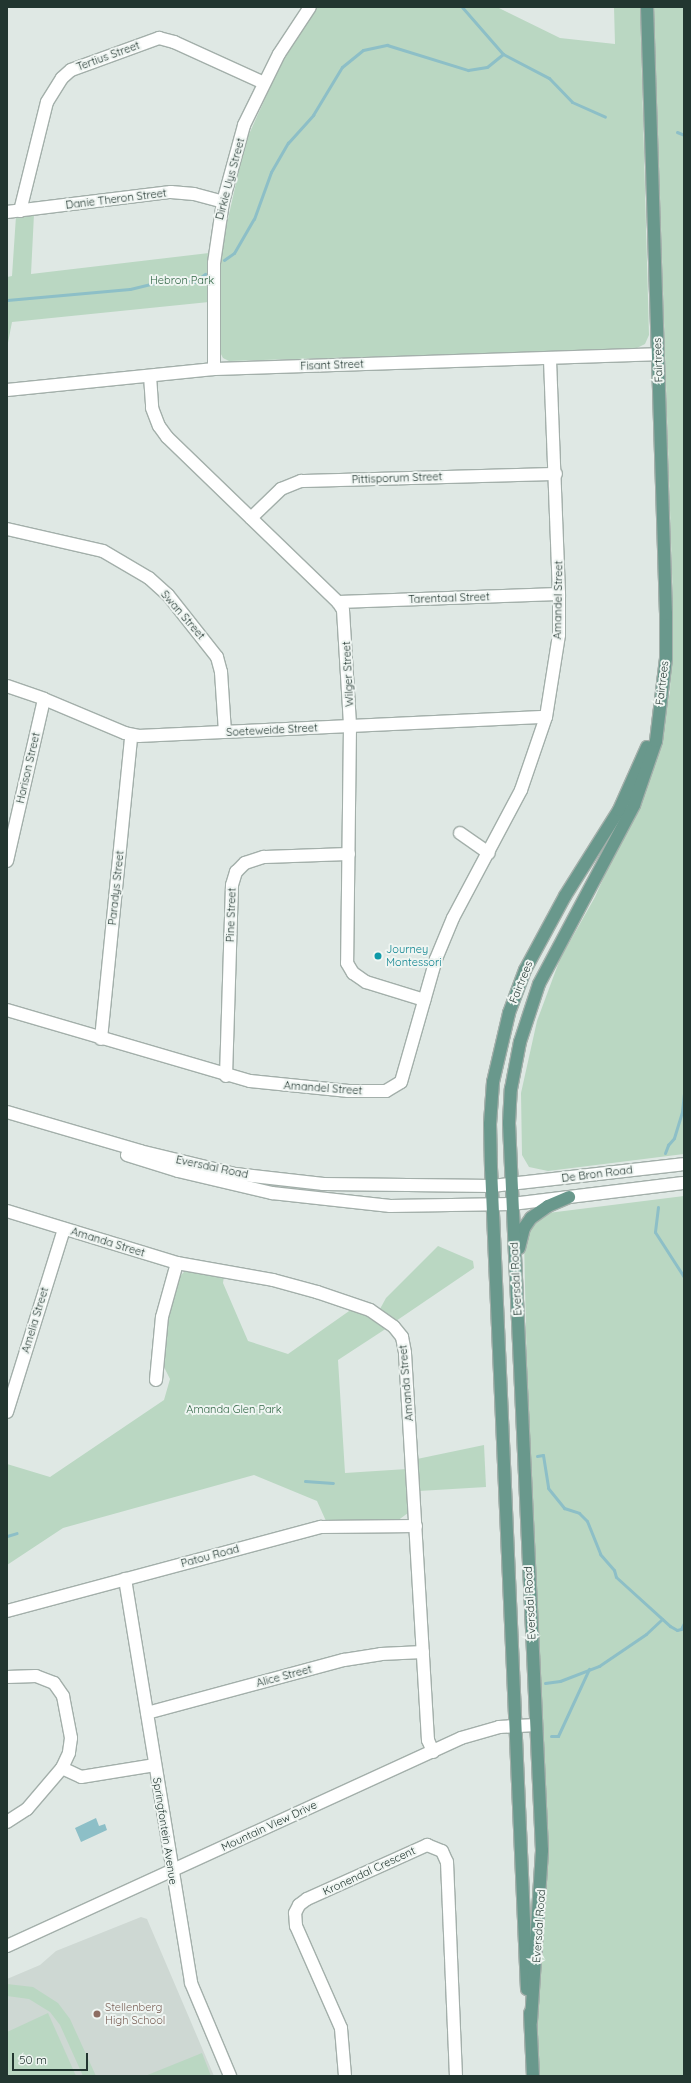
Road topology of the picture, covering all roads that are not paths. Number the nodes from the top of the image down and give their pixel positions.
1 (310, 7) edge
2 (648, 7) edge
3 (264, 83) junction
4 (223, 202) junction
5 (20, 211) junction
6 (7, 212) edge
7 (658, 354) junction
8 (550, 358) junction
9 (214, 368) junction
10 (150, 376) junction
11 (7, 390) edge
12 (556, 474) junction
13 (252, 518) junction
14 (7, 529) edge
15 (559, 594) junction
16 (338, 602) junction
17 (7, 686) edge
18 (44, 699) junction
19 (659, 712) junction
20 (546, 717) junction
21 (350, 726) junction
22 (225, 732) junction
23 (131, 736) junction
24 (460, 833) dead end
25 (489, 853) junction
26 (349, 854) junction
27 (7, 860) edge
28 (424, 1000) junction
29 (7, 1010) edge
30 (101, 1040) junction
31 (226, 1076) junction
32 (7, 1112) edge
33 (39, 1122) junction
34 (684, 1164) edge
35 (684, 1183) edge
36 (510, 1185) junction
37 (492, 1186) junction
38 (569, 1197) junction
39 (512, 1204) junction
40 (492, 1205) junction
41 (7, 1211) edge
42 (64, 1229) junction
43 (515, 1262) junction
44 (177, 1263) junction
45 (156, 1380) dead end
46 (7, 1412) edge
47 (416, 1526) junction
48 (125, 1579) junction
49 (7, 1611) edge
50 (423, 1652) junction
51 (7, 1677) edge
52 (147, 1713) junction
53 (536, 1725) junction
54 (516, 1726) junction
55 (433, 1752) junction
56 (155, 1765) junction
57 (62, 1768) junction
58 (7, 1822) edge
59 (172, 1871) junction
60 (7, 1946) edge
61 (531, 2021) junction
62 (230, 2076) edge
63 (345, 2076) edge
64 (456, 2076) edge
65 (533, 2076) edge

1 - 3 street, Dirkie Uys Street
2 - 7 main road, Fairtrees
3 - 4 street, Dirkie Uys Street
3 - 5 street, Tertius Street
4 - 5 street, Danie Theron Street
4 - 9 street, Dirkie Uys Street
5 - 6 street, Danie Theron Street
7 - 8 street, Fisant Street
7 - 19 main road, Fairtrees
8 - 9 street, Fisant Street
8 - 12 street, Amandel Street
9 - 10 street, Fisant Street
10 - 11 street, Fisant Street
10 - 13 street, Wilger Street
12 - 13 street, Pittisporum Street
12 - 15 street, Amandel Street
13 - 16 street, Wilger Street
14 - 22 street, Swan Street
15 - 16 street, Tarentaal Street
15 - 20 street, Amandel Street
16 - 21 street, Wilger Street
17 - 18 street, Soeteweide Street
18 - 23 street, Soeteweide Street
18 - 27 street, Horison Street
19 - 36 main road, Fairtrees
19 - 37 main road, Fairtrees
20 - 21 street, Soeteweide Street
20 - 25 street, Amandel Street
21 - 22 street, Soeteweide Street
21 - 26 street, Wilger Street
22 - 23 street, Soeteweide Street
23 - 30 street, Paradys Street
24 - 25 street
25 - 28 street, Amandel Street
26 - 28 street, Wilger Street
26 - 31 street, Pine Street
28 - 31 street, Amandel Street
29 - 30 street, Amandel Street
30 - 31 street, Amandel Street
32 - 33 street, Eversdal Road
33 - 37 street, Eversdal Road
33 - 40 street, Eversdal Road
34 - 36 street, De Bron Road
35 - 38 street, De Bron Road
36 - 37 street, Eversdal Road
36 - 39 main road, Fairtrees
37 - 40 main road, Fairtrees
38 - 39 street, De Bron Road
38 - 43 main road
39 - 40 street, Eversdal Road
39 - 43 main road, Eversdal Road
40 - 54 main road, Eversdal Road
41 - 42 street, Amanda Street
42 - 44 street, Amanda Street
42 - 46 street, Amelia Street
43 - 53 main road, Eversdal Road
44 - 45 street
44 - 47 street, Amanda Street
47 - 48 street, Patou Road
47 - 50 street, Amanda Street
48 - 49 street, Patou Road
48 - 52 street, Springfontein Avenue
50 - 52 street, Alice Street
50 - 55 street, Amanda Street
51 - 57 street
52 - 56 street, Springfontein Avenue
53 - 54 street, Mountain View Drive
53 - 61 main road, Eversdal Road
54 - 55 street, Mountain View Drive
54 - 61 main road, Eversdal Road
55 - 59 street, Mountain View Drive
56 - 57 street
56 - 59 street, Springfontein Avenue
57 - 58 street
59 - 60 street, Mountain View Drive
59 - 62 street, Springfontein Avenue
61 - 65 main road, Eversdal Road
63 - 64 street, Kronendal Crescent

